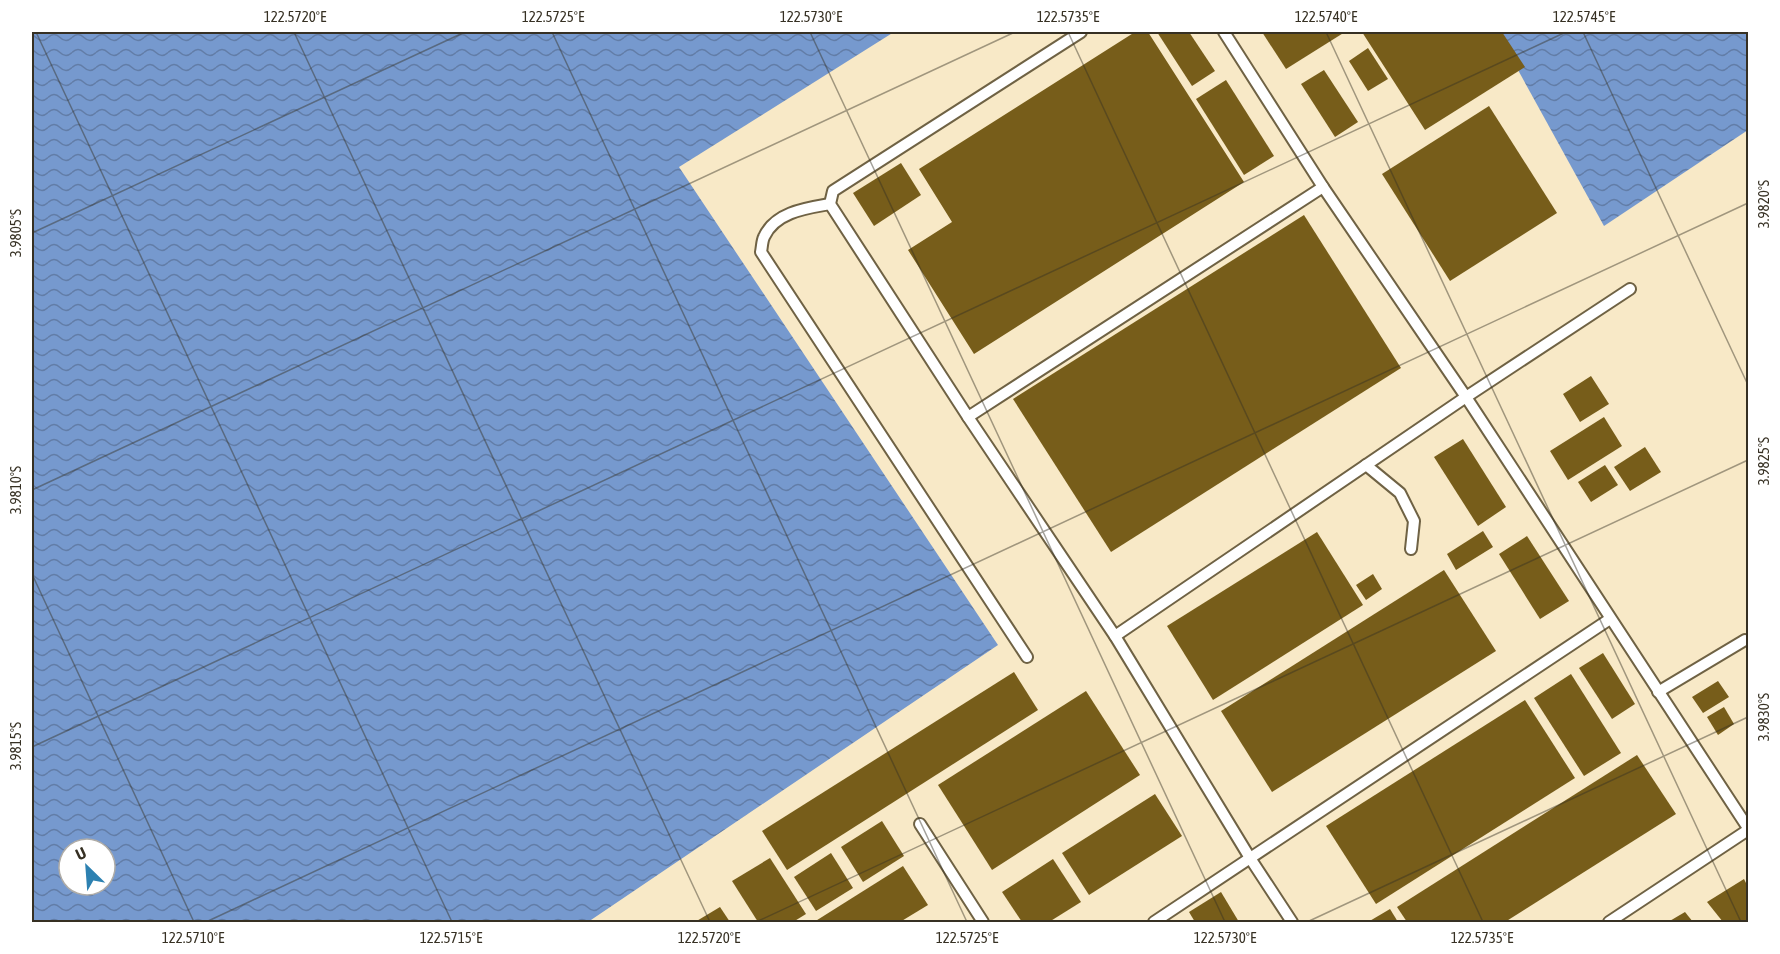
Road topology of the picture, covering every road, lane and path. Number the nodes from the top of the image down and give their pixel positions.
1 (1081, 32) edge
2 (1224, 32) edge
3 (1323, 187) junction
4 (830, 204) junction
5 (1630, 289) dead end
6 (1466, 397) junction
7 (968, 417) junction
8 (1366, 465) junction
9 (1411, 549) dead end
10 (1610, 620) junction
11 (1115, 636) junction
12 (1745, 640) dead end
13 (1027, 657) dead end
14 (1658, 692) junction
15 (920, 824) dead end
16 (1749, 829) edge
17 (1250, 858) junction
18 (983, 922) edge
19 (1154, 922) edge
20 (1292, 922) edge
21 (1609, 922) edge

1 - 4 lane
2 - 3 lane
3 - 6 lane
3 - 7 lane
4 - 7 lane
4 - 13 lane
5 - 6 lane
6 - 8 lane
6 - 10 lane
7 - 11 lane
8 - 9 lane
8 - 11 lane
10 - 14 lane
10 - 17 lane
11 - 17 lane
12 - 14 lane
14 - 16 lane
15 - 18 lane
16 - 21 lane
17 - 19 lane
17 - 20 lane

